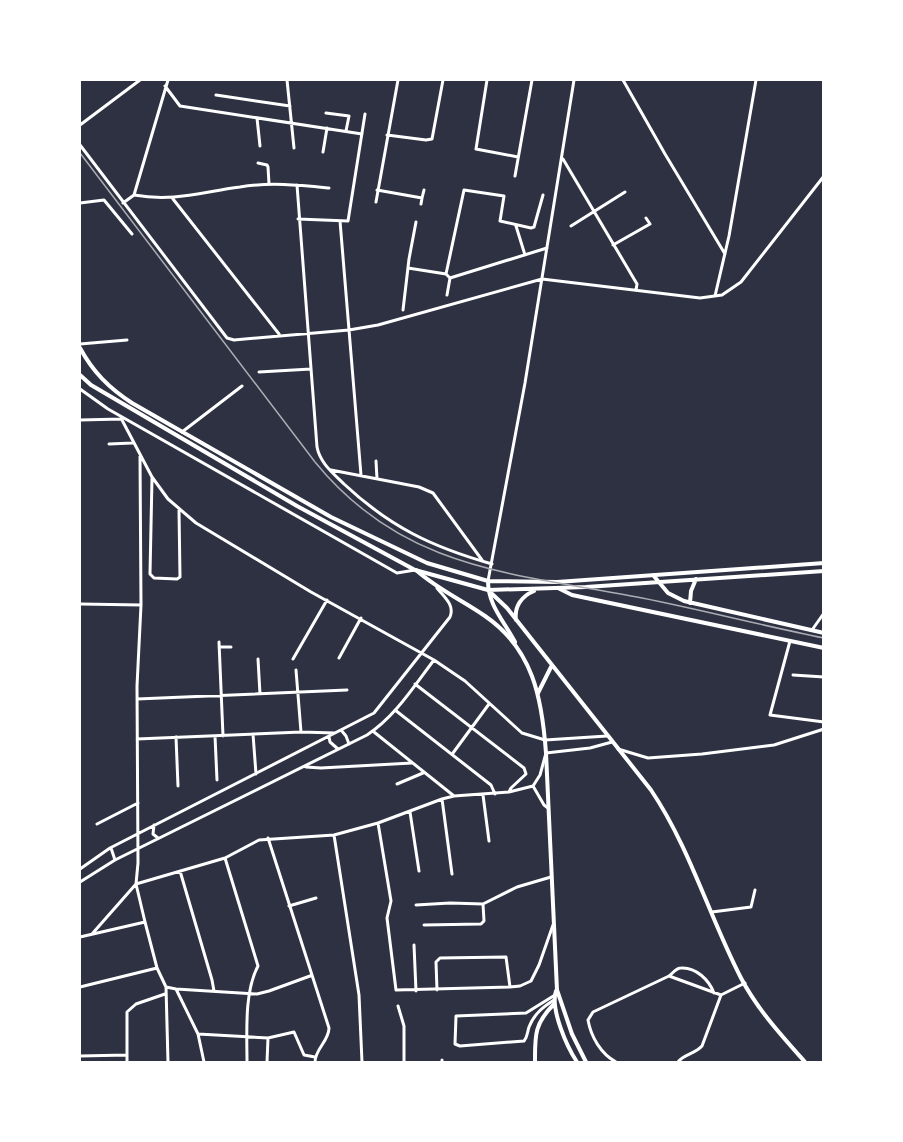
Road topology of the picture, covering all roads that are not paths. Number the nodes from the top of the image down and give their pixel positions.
1 (140, 80) edge
2 (168, 80) edge
3 (287, 80) edge
4 (398, 80) edge
5 (443, 80) edge
6 (488, 80) edge
7 (532, 80) edge
8 (574, 80) edge
9 (623, 80) edge
10 (756, 80) edge
11 (165, 86) junction
12 (216, 95) dead end
13 (290, 106) junction
14 (326, 113) dead end
15 (365, 114) dead end
16 (257, 118) junction
17 (291, 123) junction
18 (80, 125) edge
19 (327, 128) junction
20 (346, 131) junction
21 (362, 134) junction
22 (387, 135) junction
23 (80, 145) edge
24 (260, 146) dead end
25 (294, 148) dead end
26 (324, 152) dead end
27 (518, 157) junction
28 (562, 159) junction
29 (258, 163) dead end
30 (515, 176) dead end
31 (824, 176) edge
32 (269, 184) junction
33 (297, 184) junction
34 (329, 188) dead end
35 (377, 190) junction
36 (424, 190) dead end
37 (625, 192) dead end
38 (134, 195) junction
39 (543, 195) dead end
40 (422, 198) junction
41 (173, 199) junction
42 (375, 202) dead end
43 (80, 203) edge
44 (123, 203) junction
45 (421, 204) dead end
46 (594, 213) junction
47 (646, 218) dead end
48 (298, 219) junction
49 (340, 221) junction
50 (416, 222) dead end
51 (516, 226) junction
52 (572, 226) dead end
53 (132, 234) dead end
54 (613, 245) junction
55 (547, 248) junction
56 (525, 255) junction
57 (725, 255) junction
58 (408, 268) junction
59 (446, 274) junction
60 (450, 278) junction
61 (542, 279) junction
62 (636, 290) junction
63 (447, 295) dead end
64 (715, 297) junction
65 (403, 310) dead end
66 (349, 330) junction
67 (308, 333) junction
68 (280, 335) junction
69 (127, 340) dead end
70 (80, 349) edge
71 (311, 369) junction
72 (259, 372) dead end
73 (80, 375) edge
74 (242, 386) dead end
75 (80, 389) edge
76 (123, 419) junction
77 (80, 420) edge
78 (182, 432) junction
79 (132, 443) junction
80 (109, 444) dead end
81 (140, 456) junction
82 (376, 461) dead end
83 (331, 470) junction
84 (361, 475) junction
85 (152, 477) junction
86 (377, 478) junction
87 (179, 510) junction
88 (483, 561) junction
89 (824, 563) edge
90 (492, 564) junction
91 (415, 570) junction
92 (824, 571) edge
93 (654, 575) junction
94 (696, 579) junction
95 (488, 581) junction
96 (658, 582) junction
97 (435, 586) junction
98 (557, 588) junction
99 (539, 589) junction
100 (488, 590) junction
101 (327, 600) junction
102 (690, 603) junction
103 (80, 604) edge
104 (141, 605) junction
105 (824, 613) edge
106 (361, 618) junction
107 (516, 621) junction
108 (812, 630) junction
109 (824, 633) edge
110 (790, 641) junction
111 (219, 642) dead end
112 (515, 642) junction
113 (219, 647) junction
114 (231, 647) dead end
115 (824, 648) edge
116 (423, 652) junction
117 (339, 658) dead end
118 (258, 659) dead end
119 (292, 659) dead end
120 (434, 660) junction
121 (552, 667) junction
122 (296, 670) dead end
123 (793, 675) dead end
124 (824, 677) edge
125 (415, 684) junction
126 (347, 690) dead end
127 (298, 692) junction
128 (538, 693) junction
129 (260, 694) junction
130 (222, 696) junction
131 (137, 699) junction
132 (489, 704) junction
133 (395, 710) junction
134 (824, 722) edge
135 (472, 728) junction
136 (824, 729) edge
137 (341, 730) junction
138 (373, 731) junction
139 (301, 732) junction
140 (336, 733) junction
141 (253, 734) junction
142 (215, 736) junction
143 (223, 736) junction
144 (607, 736) junction
145 (176, 737) junction
146 (329, 737) junction
147 (137, 739) junction
148 (545, 740) junction
149 (612, 742) junction
150 (349, 744) junction
151 (617, 748) junction
152 (339, 749) junction
153 (546, 753) junction
154 (452, 754) junction
155 (412, 763) junction
156 (303, 767) junction
157 (424, 772) junction
158 (256, 774) junction
159 (217, 780) dead end
160 (397, 784) dead end
161 (178, 786) dead end
162 (533, 786) junction
163 (509, 792) junction
164 (495, 794) junction
165 (483, 795) junction
166 (454, 796) junction
167 (442, 799) junction
168 (138, 803) junction
169 (548, 808) junction
170 (410, 812) junction
171 (378, 823) junction
172 (97, 824) dead end
173 (154, 825) junction
174 (138, 834) junction
175 (334, 835) junction
176 (268, 838) junction
177 (160, 839) junction
178 (489, 841) dead end
179 (110, 848) junction
180 (137, 850) junction
181 (225, 858) junction
182 (115, 860) junction
183 (80, 869) edge
184 (419, 871) dead end
185 (180, 872) junction
186 (452, 874) dead end
187 (551, 877) junction
188 (80, 882) edge
189 (136, 884) junction
190 (755, 890) dead end
191 (316, 898) dead end
192 (416, 904) dead end
193 (483, 904) junction
194 (289, 906) junction
195 (712, 912) junction
196 (145, 922) junction
197 (554, 922) junction
198 (424, 925) dead end
199 (92, 934) junction
200 (80, 937) edge
201 (414, 945) dead end
202 (157, 968) junction
203 (311, 975) junction
204 (669, 976) junction
205 (745, 983) junction
206 (80, 987) edge
207 (166, 987) junction
208 (510, 987) junction
209 (176, 989) junction
210 (214, 990) junction
211 (437, 990) junction
212 (416, 991) junction
213 (714, 993) junction
214 (165, 994) junction
215 (250, 994) junction
216 (721, 995) junction
217 (555, 997) junction
218 (398, 1006) dead end
219 (198, 1034) junction
220 (247, 1036) junction
221 (268, 1038) junction
222 (127, 1055) junction
223 (80, 1056) edge
224 (315, 1057) junction
225 (127, 1062) edge
226 (168, 1062) edge
227 (204, 1062) edge
228 (247, 1062) edge
229 (267, 1062) edge
230 (315, 1062) edge
231 (362, 1062) edge
232 (404, 1062) edge
233 (536, 1062) edge
234 (577, 1062) edge
235 (586, 1062) edge
236 (616, 1062) edge
237 (678, 1062) edge
238 (803, 1062) edge

1 - 18 street
2 - 11 street
3 - 13 street
4 - 22 street
5 - 22 street
6 - 27 street
7 - 27 street
8 - 28 street
9 - 57 street
10 - 57 street
11 - 16 street
11 - 38 street
12 - 13 street
13 - 17 street
14 - 20 street
15 - 21 street
16 - 17 street
16 - 24 street
17 - 19 street
17 - 25 street
19 - 20 street
19 - 26 street
20 - 21 street
21 - 49 street
22 - 35 street
23 - 44 street
27 - 30 street
28 - 46 street
28 - 55 street
29 - 32 street
31 - 64 street
32 - 33 street
32 - 41 street
33 - 34 street
33 - 48 street
35 - 40 street
35 - 42 street
36 - 40 street
37 - 46 street
38 - 41 street
38 - 44 street
39 - 51 street
40 - 45 street
41 - 68 street
43 - 53 street
44 - 68 street
46 - 52 street
46 - 54 street
47 - 54 street
48 - 49 street
48 - 67 street
49 - 66 street
50 - 58 street
51 - 56 street
51 - 59 street
54 - 62 street
55 - 56 street
55 - 61 street
56 - 60 street
57 - 64 street
58 - 59 street
58 - 65 street
59 - 60 street
60 - 63 street
61 - 62 street
61 - 66 street
61 - 90 street
62 - 64 street
66 - 67 street
66 - 84 street
67 - 68 street
67 - 71 street
69 - 70 street
70 - 78 main road
71 - 72 street
71 - 83 street
73 - 91 main road
74 - 78 street
75 - 76 street
76 - 77 street
76 - 79 street
76 - 91 street
78 - 95 main road
79 - 80 street
79 - 81 street
81 - 85 street
81 - 104 street
82 - 86 street
83 - 84 street
83 - 88 street
84 - 86 street
85 - 87 street
85 - 87 street
86 - 88 street
87 - 101 street
88 - 90 street
89 - 93 main road
90 - 95 street
91 - 97 main road
91 - 100 main road
92 - 94 main road
93 - 95 main road
93 - 96 main road
94 - 96 main road
94 - 102 main road
95 - 100 main road
96 - 98 main road
96 - 102 main road
97 - 112 main road
97 - 116 street
98 - 99 main road
98 - 110 main road
99 - 100 main road
99 - 107 main road
100 - 107 main road
100 - 112 main road
101 - 106 street
101 - 119 street
102 - 108 main road
103 - 104 street
104 - 131 street
105 - 108 street
106 - 116 street
106 - 117 street
107 - 121 main road
108 - 109 main road
110 - 115 main road
110 - 134 street
111 - 113 street
112 - 128 main road
113 - 114 street
113 - 130 street
116 - 120 street
116 - 137 street
118 - 129 street
120 - 125 street
120 - 132 street
121 - 128 main road
121 - 144 main road
122 - 127 street
123 - 124 street
125 - 133 street
125 - 135 street
126 - 127 street
127 - 129 street
127 - 139 street
128 - 148 main road
129 - 130 street
130 - 131 street
130 - 143 street
131 - 147 street
132 - 135 street
132 - 148 street
133 - 138 street
133 - 154 street
135 - 154 street
135 - 163 street
136 - 151 street
137 - 140 street
137 - 150 street
138 - 150 street
138 - 155 street
139 - 140 street
139 - 141 street
140 - 146 street
141 - 143 street
141 - 158 street
142 - 143 street
142 - 145 street
142 - 159 street
144 - 148 street
144 - 149 main road
145 - 147 street
145 - 161 street
146 - 152 street
146 - 158 street
147 - 168 street
148 - 153 main road
149 - 151 main road
149 - 153 street
150 - 152 street
151 - 195 main road
152 - 156 street
153 - 162 street
153 - 169 main road
154 - 164 street
155 - 156 street
155 - 157 street
156 - 177 street
157 - 160 street
157 - 166 street
158 - 173 street
162 - 163 street
162 - 169 street
163 - 164 street
164 - 165 street
165 - 166 street
165 - 178 street
166 - 167 street
167 - 170 street
167 - 186 street
168 - 172 street
168 - 174 street
169 - 187 main road
170 - 171 street
170 - 184 street
171 - 175 street
171 - 212 street
173 - 174 street
173 - 177 street
174 - 179 street
174 - 180 street
175 - 176 street
175 - 231 street
176 - 181 street
176 - 194 street
177 - 180 street
179 - 182 street
179 - 183 street
180 - 182 street
180 - 189 street
181 - 185 street
181 - 215 street
182 - 188 street
185 - 189 street
185 - 210 street
187 - 193 street
187 - 197 main road
189 - 196 street
189 - 199 street
190 - 195 street
191 - 194 street
192 - 193 street
193 - 198 street
194 - 203 street
195 - 205 main road
196 - 199 street
196 - 202 street
197 - 208 street
197 - 217 main road
199 - 200 street
201 - 212 street
202 - 206 street
202 - 207 street
203 - 215 street
203 - 224 street
204 - 213 street
204 - 213 street
204 - 236 street
205 - 216 street
205 - 238 main road
207 - 209 street
207 - 214 street
208 - 211 street
208 - 211 street
209 - 210 street
209 - 219 street
210 - 215 street
211 - 212 street
213 - 216 street
214 - 222 street
214 - 226 street
215 - 220 street
216 - 237 street
217 - 217 street
217 - 233 main road
217 - 234 main road
217 - 235 main road
218 - 232 street
219 - 220 street
219 - 227 street
220 - 221 street
220 - 228 street
221 - 224 street
221 - 229 street
222 - 223 street
222 - 225 street
224 - 230 street

